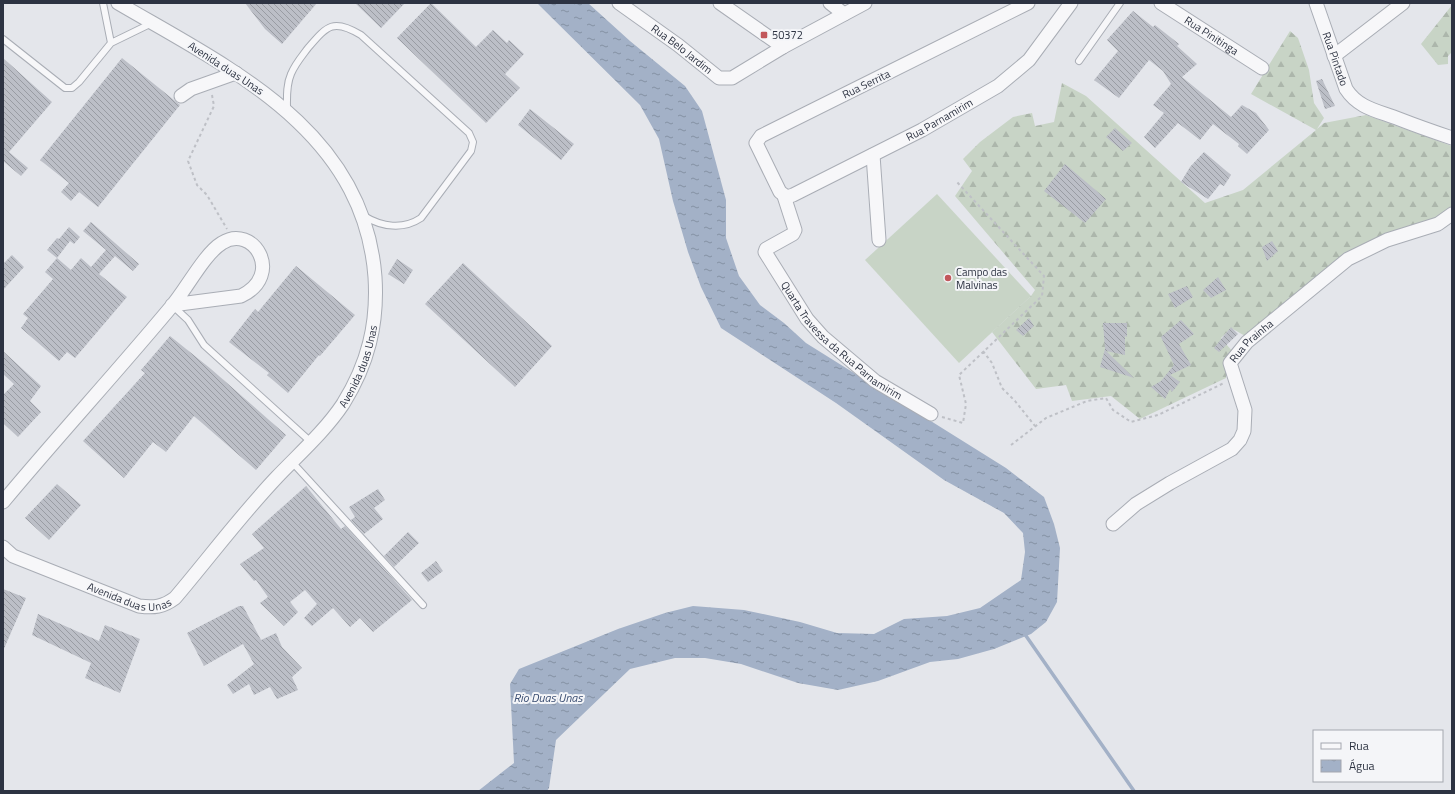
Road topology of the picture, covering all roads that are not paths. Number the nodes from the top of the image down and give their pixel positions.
1 (104, 3) edge
2 (118, 3) edge
3 (619, 3) edge
4 (720, 3) edge
5 (830, 3) edge
6 (865, 3) edge
7 (1028, 3) edge
8 (1071, 3) edge
9 (1120, 3) edge
10 (1161, 3) edge
11 (1316, 3) edge
12 (1403, 3) edge
13 (844, 14) junction
14 (152, 23) junction
15 (3, 39) edge
16 (110, 43) junction
17 (783, 47) junction
18 (1334, 56) junction
19 (1079, 61) dead end
20 (1262, 68) dead end
21 (236, 73) junction
22 (181, 96) dead end
23 (287, 112) junction
24 (1452, 138) edge
25 (874, 155) junction
26 (782, 194) junction
27 (361, 214) junction
28 (1452, 214) edge
29 (879, 240) dead end
30 (172, 305) junction
31 (931, 414) road end
32 (310, 442) junction
33 (292, 462) junction
34 (3, 502) edge
35 (1113, 524) dead end
36 (3, 547) edge
37 (423, 605) dead end

1 - 16 lane
2 - 14 street, Avenida duas Unas
3 - 17 street, Rua Belo Jardim
4 - 17 street
5 - 13 street
6 - 13 street, Rua Belo Jardim
7 - 26 street, Rua Serrita
8 - 25 street, Rua Parnamirim
9 - 19 lane
10 - 20 street, Rua Pinitinga
11 - 18 street, Rua Pintado
12 - 18 street
13 - 17 street, Rua Belo Jardim
14 - 16 lane
14 - 21 street, Avenida duas Unas
15 - 16 lane
18 - 24 street, Rua Pintado
21 - 22 street
21 - 23 street, Avenida duas Unas
23 - 27 street, Avenida duas Unas
23 - 27 lane
25 - 26 street, Rua Parnamirim
25 - 29 street
26 - 31 street, Quarta Travessa da Rua Parnamirim
27 - 32 street, Avenida duas Unas
28 - 35 street, Rua Prainha
30 - 30 street
30 - 32 lane
30 - 34 street
32 - 33 street, Avenida duas Unas
33 - 36 street, Avenida duas Unas
33 - 37 lane

